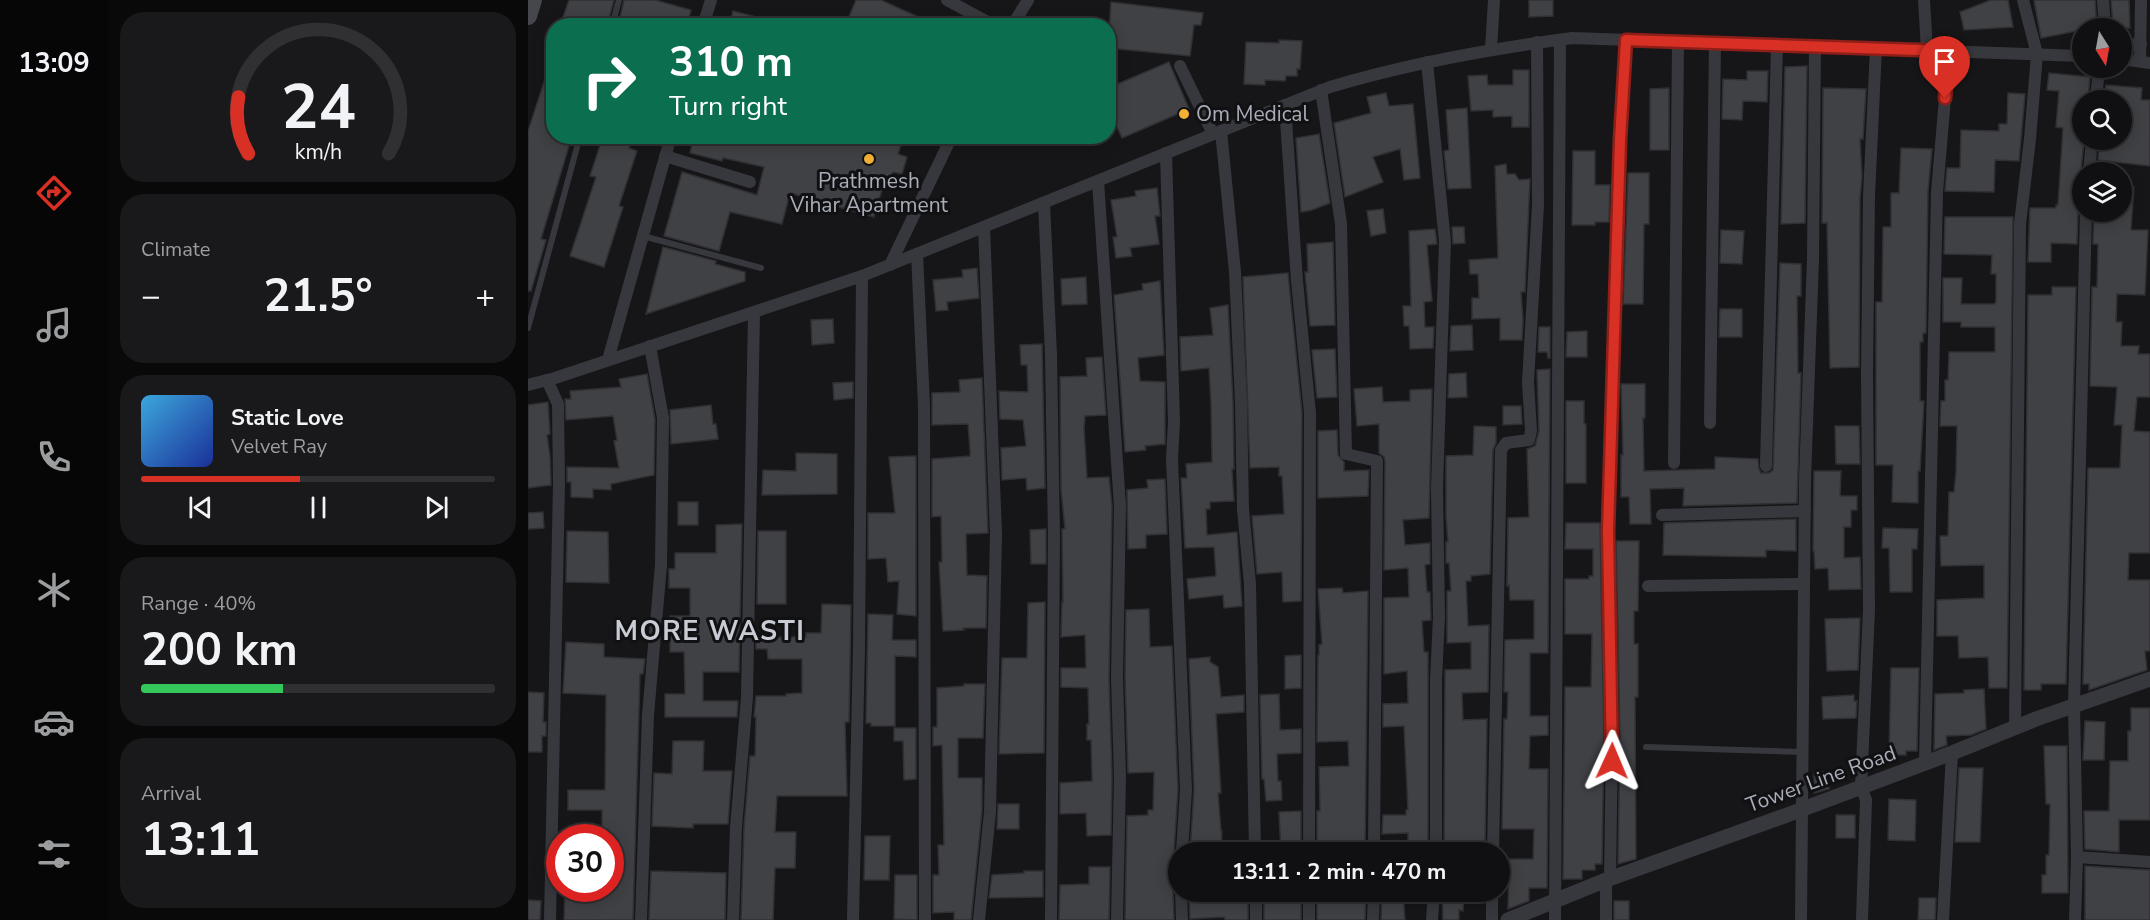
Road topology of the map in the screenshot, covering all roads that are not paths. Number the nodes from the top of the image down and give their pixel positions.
1 (533, 0) edge
2 (619, 0) edge
3 (711, 0) edge
4 (947, 0) edge
5 (1028, 0) edge
6 (1494, 0) edge
7 (1924, 0) edge
8 (2023, 0) edge
9 (2103, 0) edge
10 (2142, 0) edge
11 (528, 16) edge
12 (614, 18) edge
13 (705, 18) edge
14 (980, 18) edge
15 (1017, 18) edge
16 (2104, 18) edge
17 (1560, 40) junction
18 (1626, 40) junction
19 (1537, 42) junction
20 (1678, 42) junction
21 (1715, 43) junction
22 (2132, 44) edge
23 (2141, 44) junction
24 (1777, 45) junction
25 (1815, 46) junction
26 (1876, 48) junction
27 (1491, 49) junction
28 (1927, 50) junction
29 (1949, 51) junction
30 (2037, 54) junction
31 (2072, 56) edge
32 (1427, 62) junction
33 (2145, 62) edge
34 (1180, 66) dead end
35 (1321, 90) junction
36 (1285, 105) junction
37 (1217, 132) junction
38 (578, 144) edge
39 (669, 144) edge
40 (948, 144) edge
41 (1166, 153) junction
42 (665, 156) junction
43 (1098, 180) junction
44 (750, 182) dead end
45 (1044, 203) junction
46 (2086, 222) edge
47 (984, 227) junction
48 (642, 236) junction
49 (917, 254) junction
50 (890, 265) junction
51 (761, 268) dead end
52 (862, 276) junction
53 (754, 312) junction
54 (528, 328) edge
55 (650, 346) junction
56 (608, 360) junction
57 (547, 380) junction
58 (528, 385) edge
59 (1710, 423) dead end
60 (1674, 464) dead end
61 (1766, 466) dead end
62 (1804, 511) junction
63 (1662, 515) dead end
64 (1804, 584) junction
65 (1648, 586) dead end
66 (2150, 679) edge
67 (2074, 706) junction
68 (2015, 727) junction
69 (1646, 747) dead end
70 (1802, 752) junction
71 (1952, 753) junction
72 (1925, 763) junction
73 (1861, 787) junction
74 (1802, 809) junction
75 (1183, 842) edge
76 (1255, 842) edge
77 (1309, 842) edge
78 (1374, 842) edge
79 (1436, 842) edge
80 (1493, 842) edge
81 (2077, 857) junction
82 (2150, 862) edge
83 (1608, 879) junction
84 (1556, 900) junction
85 (1181, 902) edge
86 (1256, 902) edge
87 (1309, 902) edge
88 (1374, 902) edge
89 (1433, 902) edge
90 (1492, 902) edge
91 (550, 920) edge
92 (641, 920) edge
93 (733, 920) edge
94 (853, 920) edge
95 (925, 920) edge
96 (979, 920) edge
97 (1051, 920) edge
98 (1117, 920) edge
99 (1182, 920) edge
100 (1256, 920) edge
101 (1309, 920) edge
102 (1373, 920) edge
103 (1432, 920) edge
104 (1492, 920) edge
105 (1508, 920) edge
106 (1556, 920) edge
107 (1606, 920) edge
108 (1801, 920) edge
109 (1862, 920) edge
110 (1943, 920) edge
111 (2075, 920) edge

1 - 11 main road
2 - 12 lane
3 - 13 street
4 - 14 street
5 - 15 street
6 - 27 street
7 - 28 street
8 - 30 street
9 - 16 street
10 - 23 street
17 - 18 street
17 - 19 street
17 - 84 street
18 - 20 street
18 - 83 street
19 - 27 street
19 - 80 street
20 - 21 street
20 - 60 street
21 - 24 street
21 - 59 street
22 - 23 street
23 - 33 street
24 - 25 street
24 - 61 street
25 - 26 street
25 - 62 street
26 - 28 street
26 - 73 street
27 - 32 street
28 - 29 street
29 - 30 street
29 - 72 street
30 - 31 street
30 - 68 street
32 - 35 street
32 - 79 street
34 - 37 street
35 - 36 street
35 - 78 street
36 - 37 street
36 - 77 street
37 - 41 street
37 - 76 street
38 - 54 lane
39 - 42 street
40 - 50 street
41 - 43 street
41 - 75 street
42 - 44 street
42 - 48 street
43 - 45 street
43 - 98 street
45 - 47 street
45 - 97 street
46 - 67 street
47 - 49 street
47 - 96 street
48 - 51 lane
48 - 56 street
49 - 50 street
49 - 95 street
50 - 52 street
52 - 53 street
52 - 94 street
53 - 55 street
53 - 93 street
55 - 56 street
55 - 92 street
56 - 57 street
57 - 58 street
57 - 91 street
62 - 63 street
62 - 64 street
64 - 65 street
64 - 70 street
66 - 67 street, Tower Line Road
67 - 68 street, Tower Line Road
67 - 81 street
68 - 71 street, Tower Line Road
69 - 70 lane
70 - 74 street
71 - 72 street, Tower Line Road
71 - 110 street
72 - 73 street, Tower Line Road
73 - 74 street, Tower Line Road
73 - 109 street
74 - 83 street, Tower Line Road
74 - 108 street
81 - 82 street
81 - 111 street
83 - 84 street, Tower Line Road
83 - 107 street
84 - 105 street, Tower Line Road
84 - 106 street
85 - 99 street
86 - 100 street
87 - 101 street
88 - 102 street
89 - 103 street
90 - 104 street

